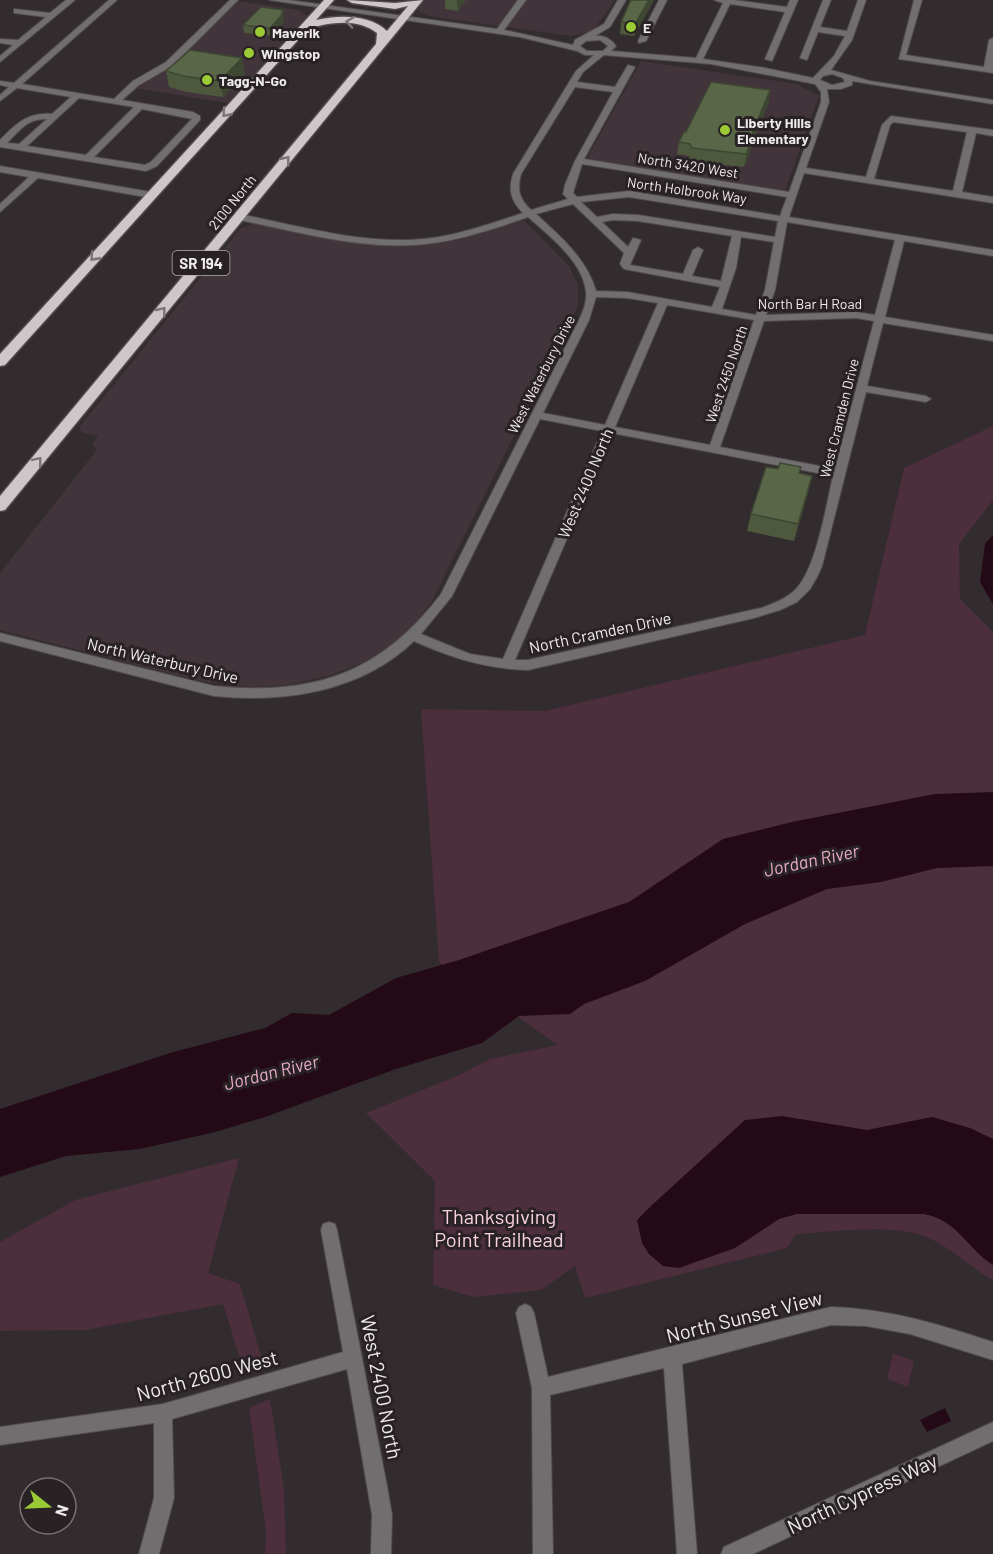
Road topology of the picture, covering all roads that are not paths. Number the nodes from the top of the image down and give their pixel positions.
1 (70, 0) edge
2 (113, 0) edge
3 (234, 0) edge
4 (273, 0) edge
5 (352, 0) edge
6 (418, 0) edge
7 (522, 0) edge
8 (622, 0) edge
9 (663, 0) edge
10 (718, 0) edge
11 (794, 0) edge
12 (827, 0) edge
13 (862, 0) edge
14 (918, 0) edge
15 (728, 1) edge
16 (326, 4) edge
17 (790, 10) junction
18 (17, 11) dead end
19 (52, 16) junction
20 (402, 19) junction
21 (607, 25) junction
22 (304, 28) junction
23 (816, 29) junction
24 (499, 33) junction
25 (850, 34) junction
26 (520, 35) junction
27 (584, 39) junction
28 (0, 40) edge
29 (993, 40) edge
30 (642, 41) dead end
31 (610, 42) junction
32 (20, 44) junction
33 (381, 44) junction
34 (579, 50) junction
35 (602, 53) junction
36 (842, 53) junction
37 (677, 58) junction
38 (804, 58) dead end
39 (769, 59) dead end
40 (0, 60) edge
41 (698, 61) junction
42 (631, 67) dead end
43 (753, 69) junction
44 (990, 70) edge
45 (580, 71) junction
46 (823, 73) junction
47 (846, 76) junction
48 (0, 83) edge
49 (819, 83) junction
50 (573, 84) junction
51 (15, 86) junction
52 (842, 87) junction
53 (618, 90) junction
54 (937, 94) junction
55 (77, 96) junction
56 (0, 99) edge
57 (116, 102) junction
58 (825, 102) junction
59 (993, 102) edge
60 (140, 106) junction
61 (54, 117) junction
62 (972, 130) junction
63 (993, 133) edge
64 (0, 144) edge
65 (21, 147) junction
66 (87, 159) junction
67 (579, 161) junction
68 (0, 169) edge
69 (801, 170) junction
70 (36, 175) junction
71 (869, 181) junction
72 (957, 194) junction
73 (151, 195) junction
74 (792, 195) junction
75 (573, 200) junction
76 (993, 200) edge
77 (0, 209) edge
78 (528, 212) junction
79 (239, 217) junction
80 (784, 218) junction
81 (594, 220) junction
82 (737, 234) junction
83 (900, 237) junction
84 (636, 240) dead end
85 (778, 240) junction
86 (698, 250) dead end
87 (629, 253) junction
88 (993, 253) edge
89 (686, 278) junction
90 (725, 285) junction
91 (591, 294) junction
92 (663, 302) junction
93 (716, 311) junction
94 (759, 318) junction
95 (879, 319) junction
96 (993, 338) edge
97 (0, 362) edge
98 (862, 388) junction
99 (926, 399) dead end
100 (536, 415) junction
101 (608, 429) junction
102 (714, 450) junction
103 (840, 474) junction
104 (0, 506) edge
105 (793, 600) joint
106 (414, 636) junction
107 (0, 637) edge
108 (507, 665) junction
109 (329, 1230) dead end
110 (525, 1313) dead end
111 (993, 1351) edge
112 (672, 1357) junction
113 (353, 1358) junction
114 (541, 1388) junction
115 (163, 1413) junction
116 (993, 1431) edge
117 (0, 1437) edge
118 (149, 1554) edge
119 (381, 1554) edge
120 (543, 1554) edge
121 (687, 1554) edge
122 (730, 1554) edge

1 - 19 street
2 - 51 street
3 - 57 street
4 - 16 street
5 - 6 highway
6 - 20 highway, 2100 North / SR 194
7 - 24 street
8 - 21 street
9 - 30 street
10 - 15 street
11 - 17 street
12 - 23 street
13 - 25 street
14 - 44 street
15 - 17 street
15 - 41 street
16 - 20 street
16 - 22 highway
17 - 39 street
18 - 19 street
19 - 32 street
20 - 24 street
20 - 33 highway, 2100 North / SR 194
21 - 27 street
21 - 31 street
33 -> 22 highway
22 -> 73 highway
23 - 25 street
23 - 38 street
24 - 26 street
25 - 36 street
26 - 27 street
26 - 34 street
27 - 31 street
27 - 34 street
28 - 32 street
29 - 44 street
31 - 35 street
31 - 37 street
32 - 40 street
79 -> 33 highway, 2100 North / SR 194
34 - 35 street
34 - 45 street
35 - 37 street
35 - 45 street
36 - 46 street
36 - 47 street
37 - 41 street
41 - 43 street
42 - 53 street
43 - 46 street
43 - 49 street
45 - 50 street
46 - 47 street
46 - 49 street
47 - 52 street
47 - 54 street
48 - 51 street
49 - 52 street
49 - 58 street
50 - 53 street
50 - 78 street
51 - 55 street
51 - 56 street
52 - 54 street
52 - 58 street, West 2450 North
53 - 67 street
54 - 59 street
55 - 57 street
55 - 61 street
57 - 60 street
58 - 69 street, West 2450 North
60 - 66 street
60 - 66 street
61 - 64 street
61 - 65 street
62 - 63 street
62 - 71 street
62 - 72 street
64 - 65 street
65 - 66 street
67 - 74 street, North 3420 West
67 - 75 street
68 - 70 street
69 - 71 street
69 - 74 street, West 2450 North
70 - 73 street
70 - 77 street
71 - 72 street
72 - 76 street
73 -> 97 highway
74 - 80 street, West 2450 North
75 - 78 street, North Holbrook Way
75 - 80 street, North Holbrook Way
75 - 81 street
78 - 79 street, North Holbrook Way
78 - 91 street
104 -> 79 highway, 2100 North / SR 194
80 - 83 street, North Holbrook Way
80 - 85 street, West 2450 North
81 - 82 street
81 - 87 street
82 - 85 street
82 - 90 street
83 - 88 street, North Holbrook Way
83 - 95 street, West Cramden Drive
84 - 87 street
85 - 94 street, West 2450 North
86 - 89 street
87 - 89 street
89 - 90 street
90 - 93 street
91 - 92 street, North Bar H Road
91 - 100 street, West Waterbury Drive
92 - 93 street, North Bar H Road
92 - 101 street, West 2400 North
93 - 94 street, North Bar H Road
94 - 95 street, North Bar H Road
94 - 102 street, West 2450 North
95 - 96 street, North Bar H Road
95 - 98 street, West Cramden Drive
98 - 99 street
98 - 103 street, West Cramden Drive
100 - 101 street
100 - 106 street, West Waterbury Drive
101 - 102 street
101 - 108 street, West 2400 North
102 - 103 street
103 - 105 street, West Cramden Drive
105 - 108 street, North Cramden Drive
106 - 107 street, North Waterbury Drive
106 - 108 street, North Cramden Drive
109 - 113 street, West 2400 North
110 - 114 street
111 - 112 street, North Sunset View
112 - 114 street, North Sunset View
112 - 121 street
113 - 115 street, North 2600 West
113 - 119 street, West 2400 North
114 - 120 street
115 - 117 street, North 2600 West
115 - 118 street
116 - 122 street, North Cypress Way

